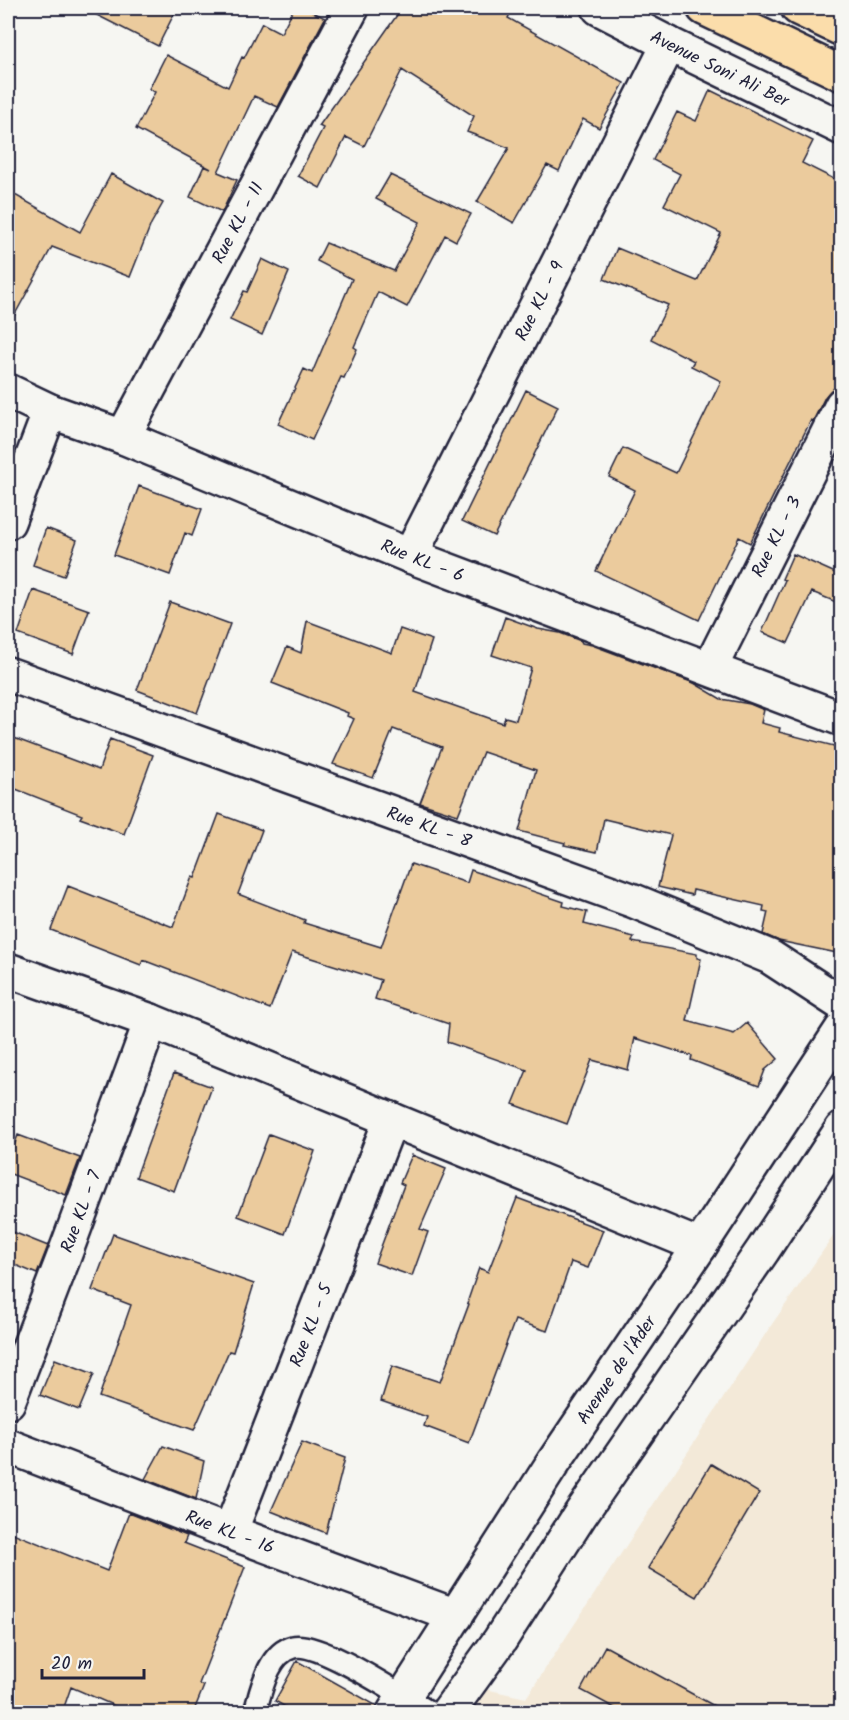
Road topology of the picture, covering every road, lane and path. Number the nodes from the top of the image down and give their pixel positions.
1 (352, 8) edge
2 (599, 8) edge
3 (704, 8) edge
4 (798, 8) edge
5 (842, 29) edge
6 (669, 44) junction
7 (842, 74) edge
8 (842, 128) edge
9 (8, 391) edge
10 (842, 405) edge
11 (50, 411) junction
12 (123, 437) junction
13 (8, 522) edge
14 (410, 556) junction
15 (710, 668) junction
16 (8, 674) edge
17 (842, 718) edge
18 (8, 970) edge
19 (842, 1004) edge
20 (151, 1021) junction
21 (842, 1029) edge
22 (391, 1119) junction
23 (842, 1130) edge
24 (700, 1246) junction
25 (8, 1402) edge
26 (8, 1446) edge
27 (230, 1532) junction
28 (456, 1616) junction
29 (431, 1709) edge
30 (255, 1713) edge

1 - 12 street, Rue KL - 11
2 - 6 street, Avenue Soni Ali Ber
3 - 7 main road
4 - 5 main road
6 - 8 street, Avenue Soni Ali Ber
6 - 14 street, Rue KL - 9
9 - 11 street, Rue KL - 6
10 - 15 street, Rue KL - 3
11 - 12 street, Rue KL - 6
11 - 13 street
12 - 14 street, Rue KL - 6
14 - 15 street, Rue KL - 6
15 - 17 street, Rue KL - 6
16 - 19 street, Rue KL - 8
18 - 20 street
20 - 22 street
20 - 25 street, Rue KL - 7
21 - 24 street, Avenue de l'Ader
22 - 24 street
22 - 27 street, Rue KL - 5
23 - 29 street
24 - 28 street, Avenue de l'Ader
26 - 27 street, Rue KL - 16
27 - 28 street, Rue KL - 16
28 - 29 street, Avenue de l'Ader
29 - 30 lane

